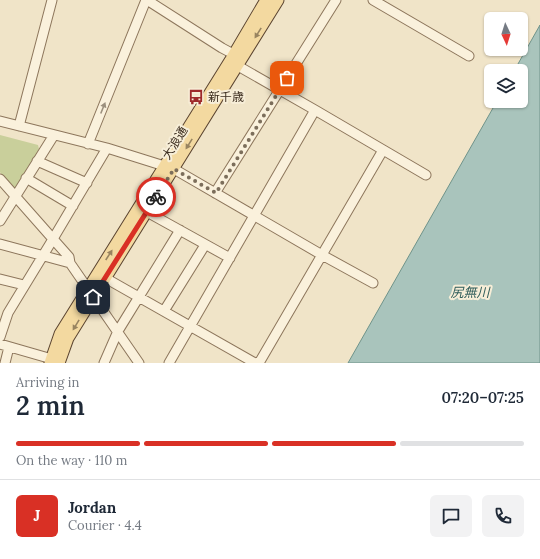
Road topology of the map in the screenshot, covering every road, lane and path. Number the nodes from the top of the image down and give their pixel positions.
1 (52, 0) edge
2 (147, 0) edge
3 (266, 0) edge
4 (278, 0) edge
5 (336, 0) edge
6 (373, 0) edge
7 (468, 56) dead end
8 (236, 60) junction
9 (280, 89) junction
10 (315, 110) junction
11 (0, 121) edge
12 (19, 126) junction
13 (54, 135) junction
14 (88, 144) junction
15 (107, 148) junction
16 (383, 150) junction
17 (37, 161) junction
18 (169, 168) junction
19 (426, 176) dead end
20 (26, 178) junction
21 (0, 179) edge
22 (87, 183) junction
23 (216, 193) junction
24 (15, 196) junction
25 (73, 206) junction
26 (147, 212) junction
27 (254, 216) junction
28 (0, 221) edge
29 (180, 230) junction
30 (53, 239) junction
31 (0, 244) edge
32 (205, 245) junction
33 (322, 255) junction
34 (42, 256) junction
35 (230, 258) junction
36 (70, 263) junction
37 (101, 276) junction
38 (0, 279) edge
39 (373, 283) dead end
40 (24, 286) junction
41 (90, 293) junction
42 (139, 297) junction
43 (164, 311) junction
44 (4, 312) edge
45 (190, 326) junction
46 (118, 331) junction
47 (0, 337) edge
48 (0, 344) edge
49 (9, 347) junction
50 (54, 362) edge
51 (5, 363) edge
52 (104, 363) edge
53 (139, 363) edge
54 (169, 363) edge
55 (255, 363) edge
56 (260, 363) edge

1 - 12 street
2 - 8 street
14 -> 2 street
3 - 8 main road, 大浪通
4 -> 8 main road, 大浪通
5 - 9 street
6 - 7 street
8 - 9 street
8 - 18 main road, 大浪通
9 - 10 street
9 - 23 street
10 - 16 street
10 - 27 street
11 - 12 street
12 - 13 street
13 - 14 street
13 - 17 street
14 - 15 street
15 - 18 street
15 - 22 street
16 - 19 street
16 - 33 street
17 - 20 street
17 - 22 street
18 - 23 street
18 - 26 main road, 大浪通
37 -> 18 main road, 大浪通
20 - 24 street
20 - 25 street
21 - 24 street
22 - 25 street
23 - 27 street
24 - 28 street
24 - 30 street
25 - 30 street
26 - 29 street
26 - 37 main road, 大浪通
27 - 33 street
27 - 35 street
29 - 32 street
29 - 42 street
30 - 34 street
30 - 36 street
31 - 34 street
32 - 35 street
32 - 43 street
33 - 39 street
33 - 56 street
34 - 36 street
34 - 40 street
35 - 45 street
36 - 41 street
37 - 41 main road, 大浪通
37 - 42 street
38 - 40 street
40 - 44 street
41 - 46 street
41 - 50 main road, 大浪通
42 - 43 street
42 - 46 street
43 - 45 street
44 - 47 street
45 - 54 street
45 - 55 street
46 - 52 street
46 - 53 street
48 - 49 street
49 - 50 street
49 - 51 street

